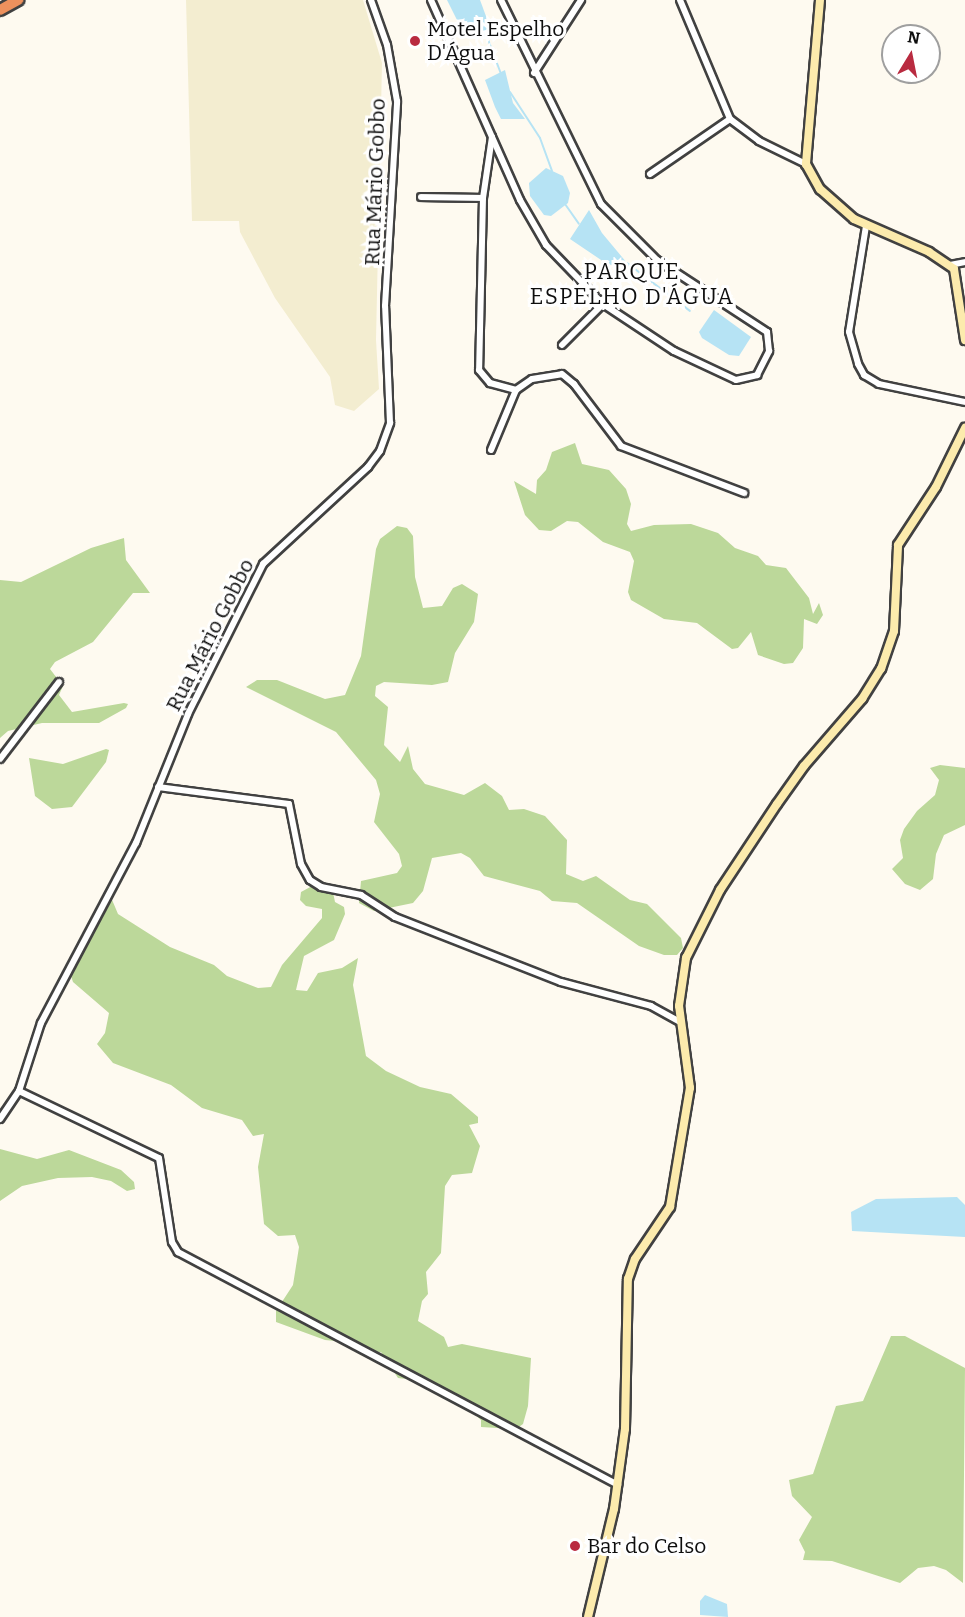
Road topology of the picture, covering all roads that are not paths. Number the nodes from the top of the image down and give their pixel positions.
1 (18, 0) edge
2 (371, 0) edge
3 (431, 0) edge
4 (501, 0) edge
5 (581, 0) edge
6 (680, 0) edge
7 (820, 0) edge
8 (0, 10) edge
9 (534, 73) junction
10 (730, 119) junction
11 (492, 136) junction
12 (806, 164) junction
13 (650, 174) dead end
14 (421, 197) dead end
15 (483, 198) junction
16 (866, 226) junction
17 (965, 262) edge
18 (950, 265) junction
19 (603, 304) junction
20 (964, 337) edge
21 (562, 345) dead end
22 (516, 390) junction
23 (965, 402) edge
24 (965, 428) edge
25 (491, 450) dead end
26 (744, 493) dead end
27 (59, 682) dead end
28 (0, 759) edge
29 (158, 787) junction
30 (680, 1022) junction
31 (19, 1090) junction
32 (0, 1119) edge
33 (618, 1485) junction
34 (588, 1617) edge

1 - 8 highway
2 - 29 street, Rua Mário Gobbo
3 - 11 street
4 - 9 street
5 - 9 street
6 - 10 street
7 - 12 street
9 - 19 street
10 - 12 street
10 - 13 street
11 - 15 street
11 - 19 street
12 - 16 street
14 - 15 street
15 - 22 street
16 - 18 street
16 - 23 street
17 - 18 street
18 - 20 street
19 - 21 street
22 - 25 street
22 - 26 street
24 - 30 street
27 - 28 street
29 - 30 street
29 - 31 street, Rua Mário Gobbo
30 - 33 street
31 - 32 street, Rua Mário Gobbo
31 - 33 street
33 - 34 street

